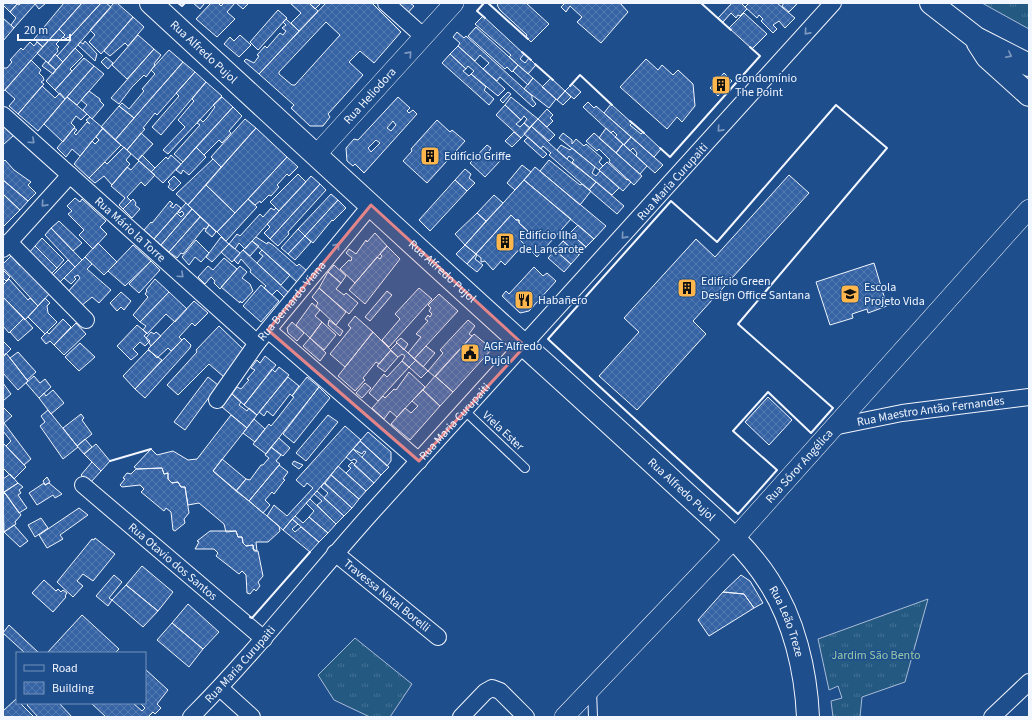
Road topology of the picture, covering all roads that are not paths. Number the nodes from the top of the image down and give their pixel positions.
1 (151, 3) edge
2 (386, 3) edge
3 (454, 3) edge
4 (833, 3) edge
5 (931, 3) edge
6 (424, 37) junction
7 (976, 38) junction
8 (1029, 65) edge
9 (1029, 95) edge
10 (3, 115) edge
11 (316, 155) junction
12 (70, 175) junction
13 (371, 205) junction
14 (1029, 209) edge
15 (6, 245) edge
16 (86, 320) dead end
17 (268, 330) junction
18 (257, 343) junction
19 (525, 346) junction
20 (1029, 397) edge
21 (216, 400) dead end
22 (464, 411) junction
23 (833, 427) junction
24 (419, 461) junction
25 (525, 468) dead end
26 (83, 485) dead end
27 (734, 539) junction
28 (335, 553) junction
29 (438, 637) dead end
30 (264, 638) junction
31 (1029, 682) edge
32 (220, 688) junction
33 (592, 688) junction
34 (191, 717) edge
35 (252, 717) edge
36 (461, 717) edge
37 (526, 717) edge
38 (564, 717) edge
39 (593, 717) edge
40 (808, 717) edge
41 (992, 717) edge

1 - 11 main road, Rua Alfredo Pujol
2 - 6 street
3 - 6 street, Rua Heliodora
4 -> 19 street, Rua Maria Curupaiti
5 - 7 main road
11 -> 6 street, Rua Heliodora
7 -> 8 main road
7 - 9 main road
10 -> 12 street, Rua Mário la Torre
11 - 13 main road, Rua Alfredo Pujol
12 -> 15 street
12 -> 18 street, Rua Mário la Torre
17 -> 13 street, Rua Bernardo Viana
13 - 19 main road, Rua Alfredo Pujol
14 - 23 street, Rua Sóror Angélica
15 - 16 street
17 - 18 street, Rua Bernardo Viana
17 - 24 street
18 - 21 street, Rua Bernardo Viana
19 - 22 street, Rua Maria Curupaiti
19 - 27 main road, Rua Alfredo Pujol
20 - 23 street, Rua Maestro Antão Fernandes
22 - 24 street, Rua Maria Curupaiti
22 - 25 lane, Viela Ester
23 - 27 street, Rua Sóror Angélica
24 - 28 street, Rua Maria Curupaiti
26 - 30 street, Rua Otavio dos Santos
27 - 33 street, Rua Sóror Angélica
27 - 40 main road, Rua Leão Treze
28 - 29 street, Travessa Natal Borelli
28 - 30 street, Rua Maria Curupaiti
30 - 32 street, Rua Maria Curupaiti
31 - 41 street
32 - 34 street, Rua Maria Curupaiti
32 - 35 street
33 - 38 street, Rua Sóror Angélica
33 - 39 lane
36 - 37 street

